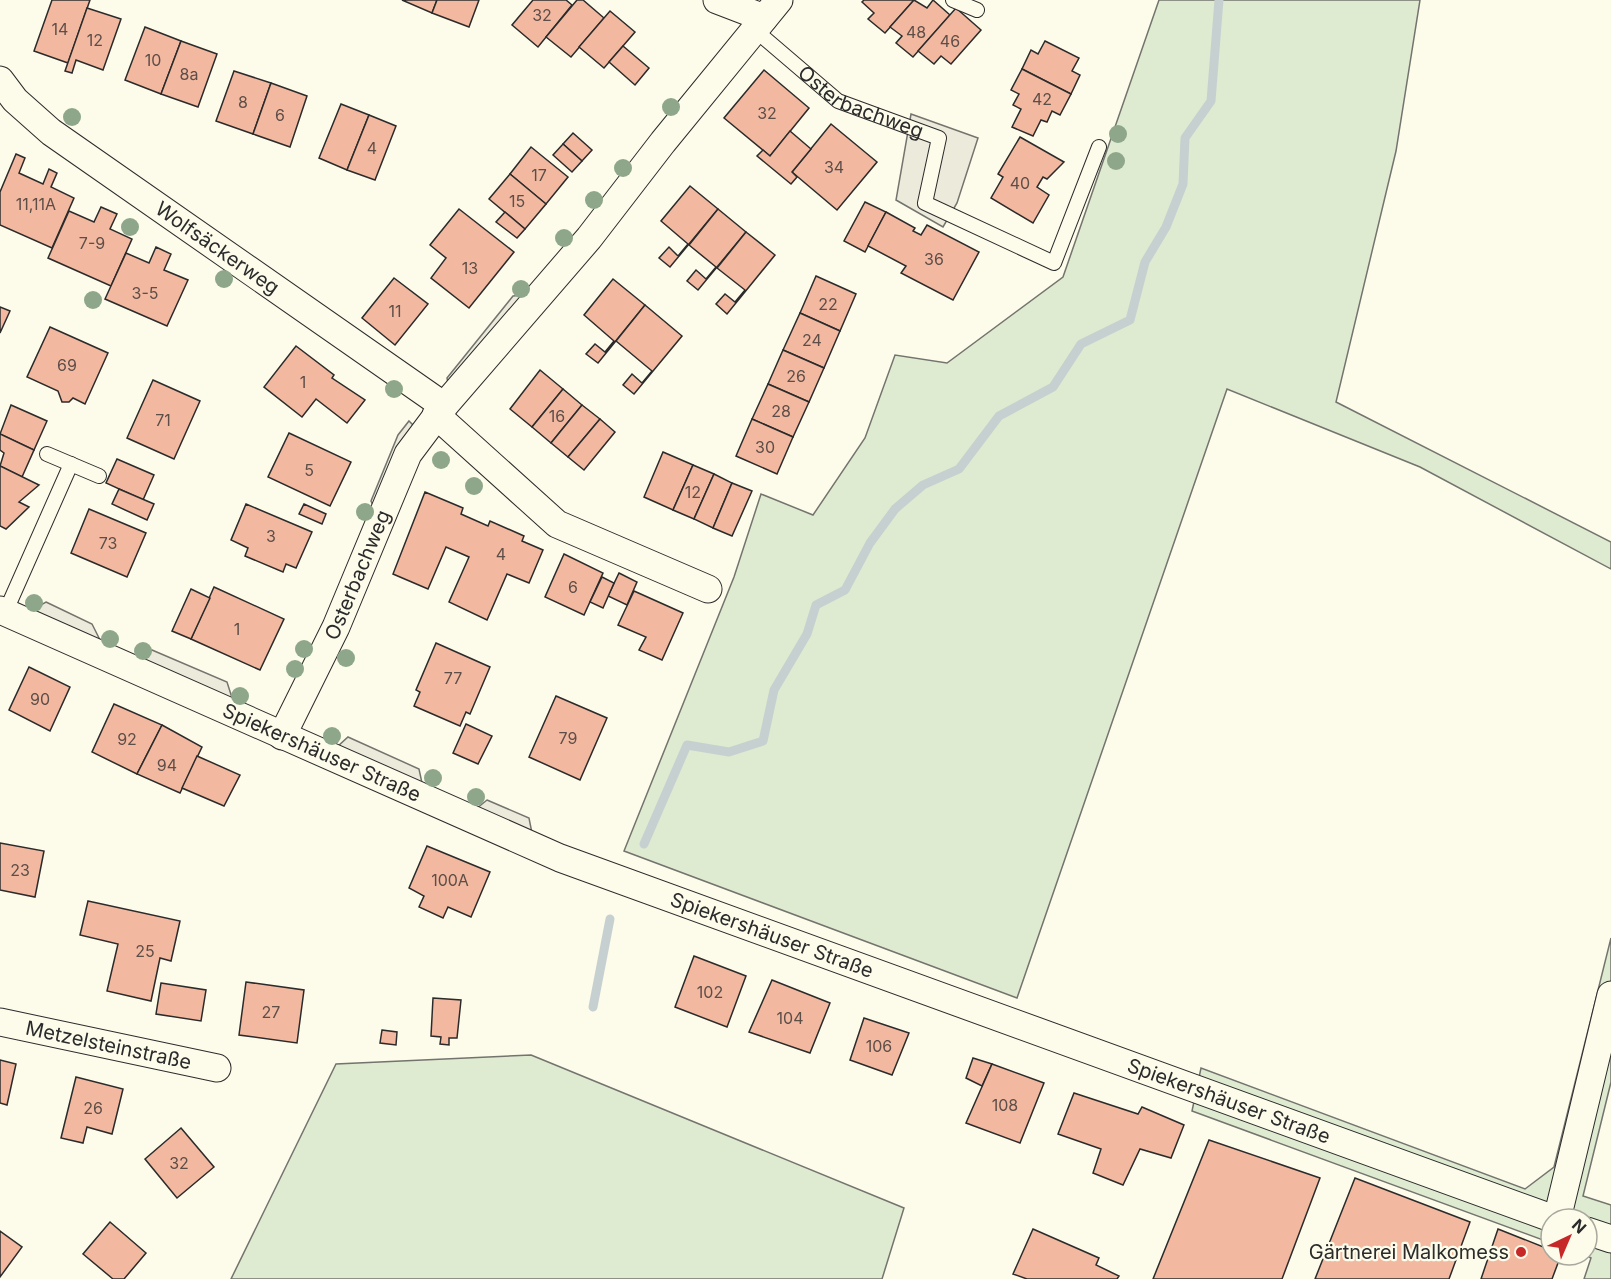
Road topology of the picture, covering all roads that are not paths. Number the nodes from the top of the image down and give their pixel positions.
1 (717, 0) edge
2 (953, 0) edge
3 (977, 10) dead end
4 (766, 16) edge
5 (0, 80) edge
6 (1100, 147) dead end
7 (440, 411) junction
8 (47, 454) dead end
9 (71, 464) junction
10 (99, 476) dead end
11 (708, 590) dead end
12 (3, 612) edge
13 (282, 735) junction
14 (1611, 995) edge
15 (0, 1022) edge
16 (217, 1068) dead end
17 (1559, 1207) edge
18 (1539, 1213) edge

1 - 4 street
2 - 3 lane
4 - 6 lane, Osterbachweg
4 - 7 street, Osterbachweg
5 - 7 street, Wolfsäckerweg
7 - 11 street
7 - 13 street, Osterbachweg
8 - 9 lane
9 - 10 lane
9 - 12 lane, Spiekershäuser Straße
12 - 13 street, Spiekershäuser Straße
13 - 18 street, Spiekershäuser Straße
14 - 17 street
15 - 16 street, Metzelsteinstraße

